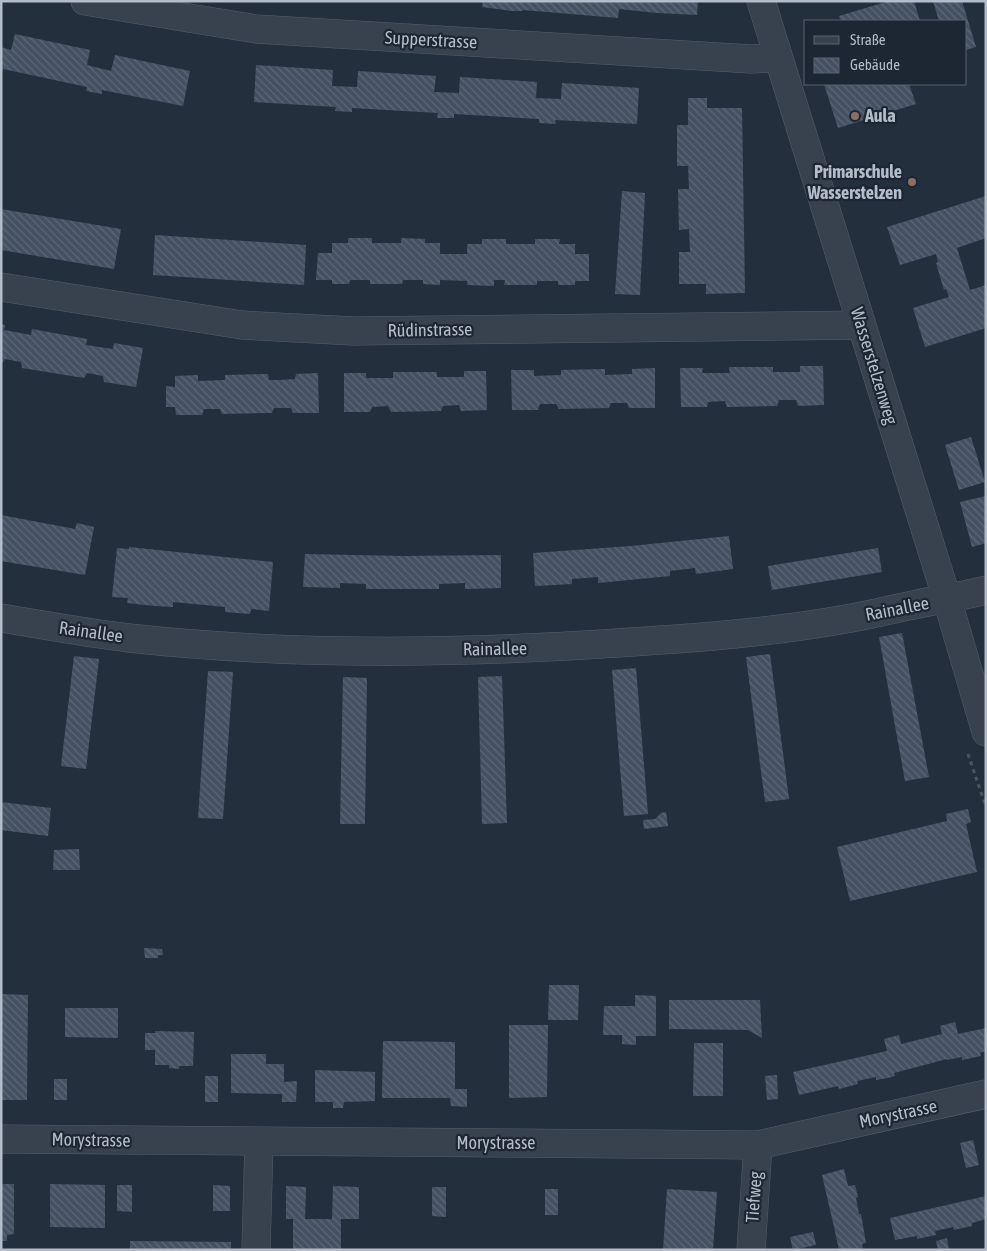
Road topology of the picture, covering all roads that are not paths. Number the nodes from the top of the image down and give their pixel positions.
1 (86, 1) edge
2 (761, 1) edge
3 (778, 58) junction
4 (1, 286) edge
5 (861, 325) junction
6 (986, 590) edge
7 (947, 599) junction
8 (1, 618) edge
9 (986, 732) edge
10 (986, 1094) edge
11 (1, 1139) edge
12 (258, 1142) junction
13 (758, 1145) junction
14 (256, 1250) edge
15 (751, 1250) edge

1 - 3 street, Supperstrasse
2 - 3 street, Wasserstelzenweg
3 - 5 street, Wasserstelzenweg
4 - 5 street, Rüdinstrasse
5 - 7 street, Wasserstelzenweg
6 - 7 street, Rainallee
7 - 8 street, Rainallee
7 - 9 street, Wasserstelzenweg
10 - 13 street, Morystrasse
11 - 12 street, Morystrasse
12 - 13 street, Morystrasse
12 - 14 street
13 - 15 street, Tiefweg

